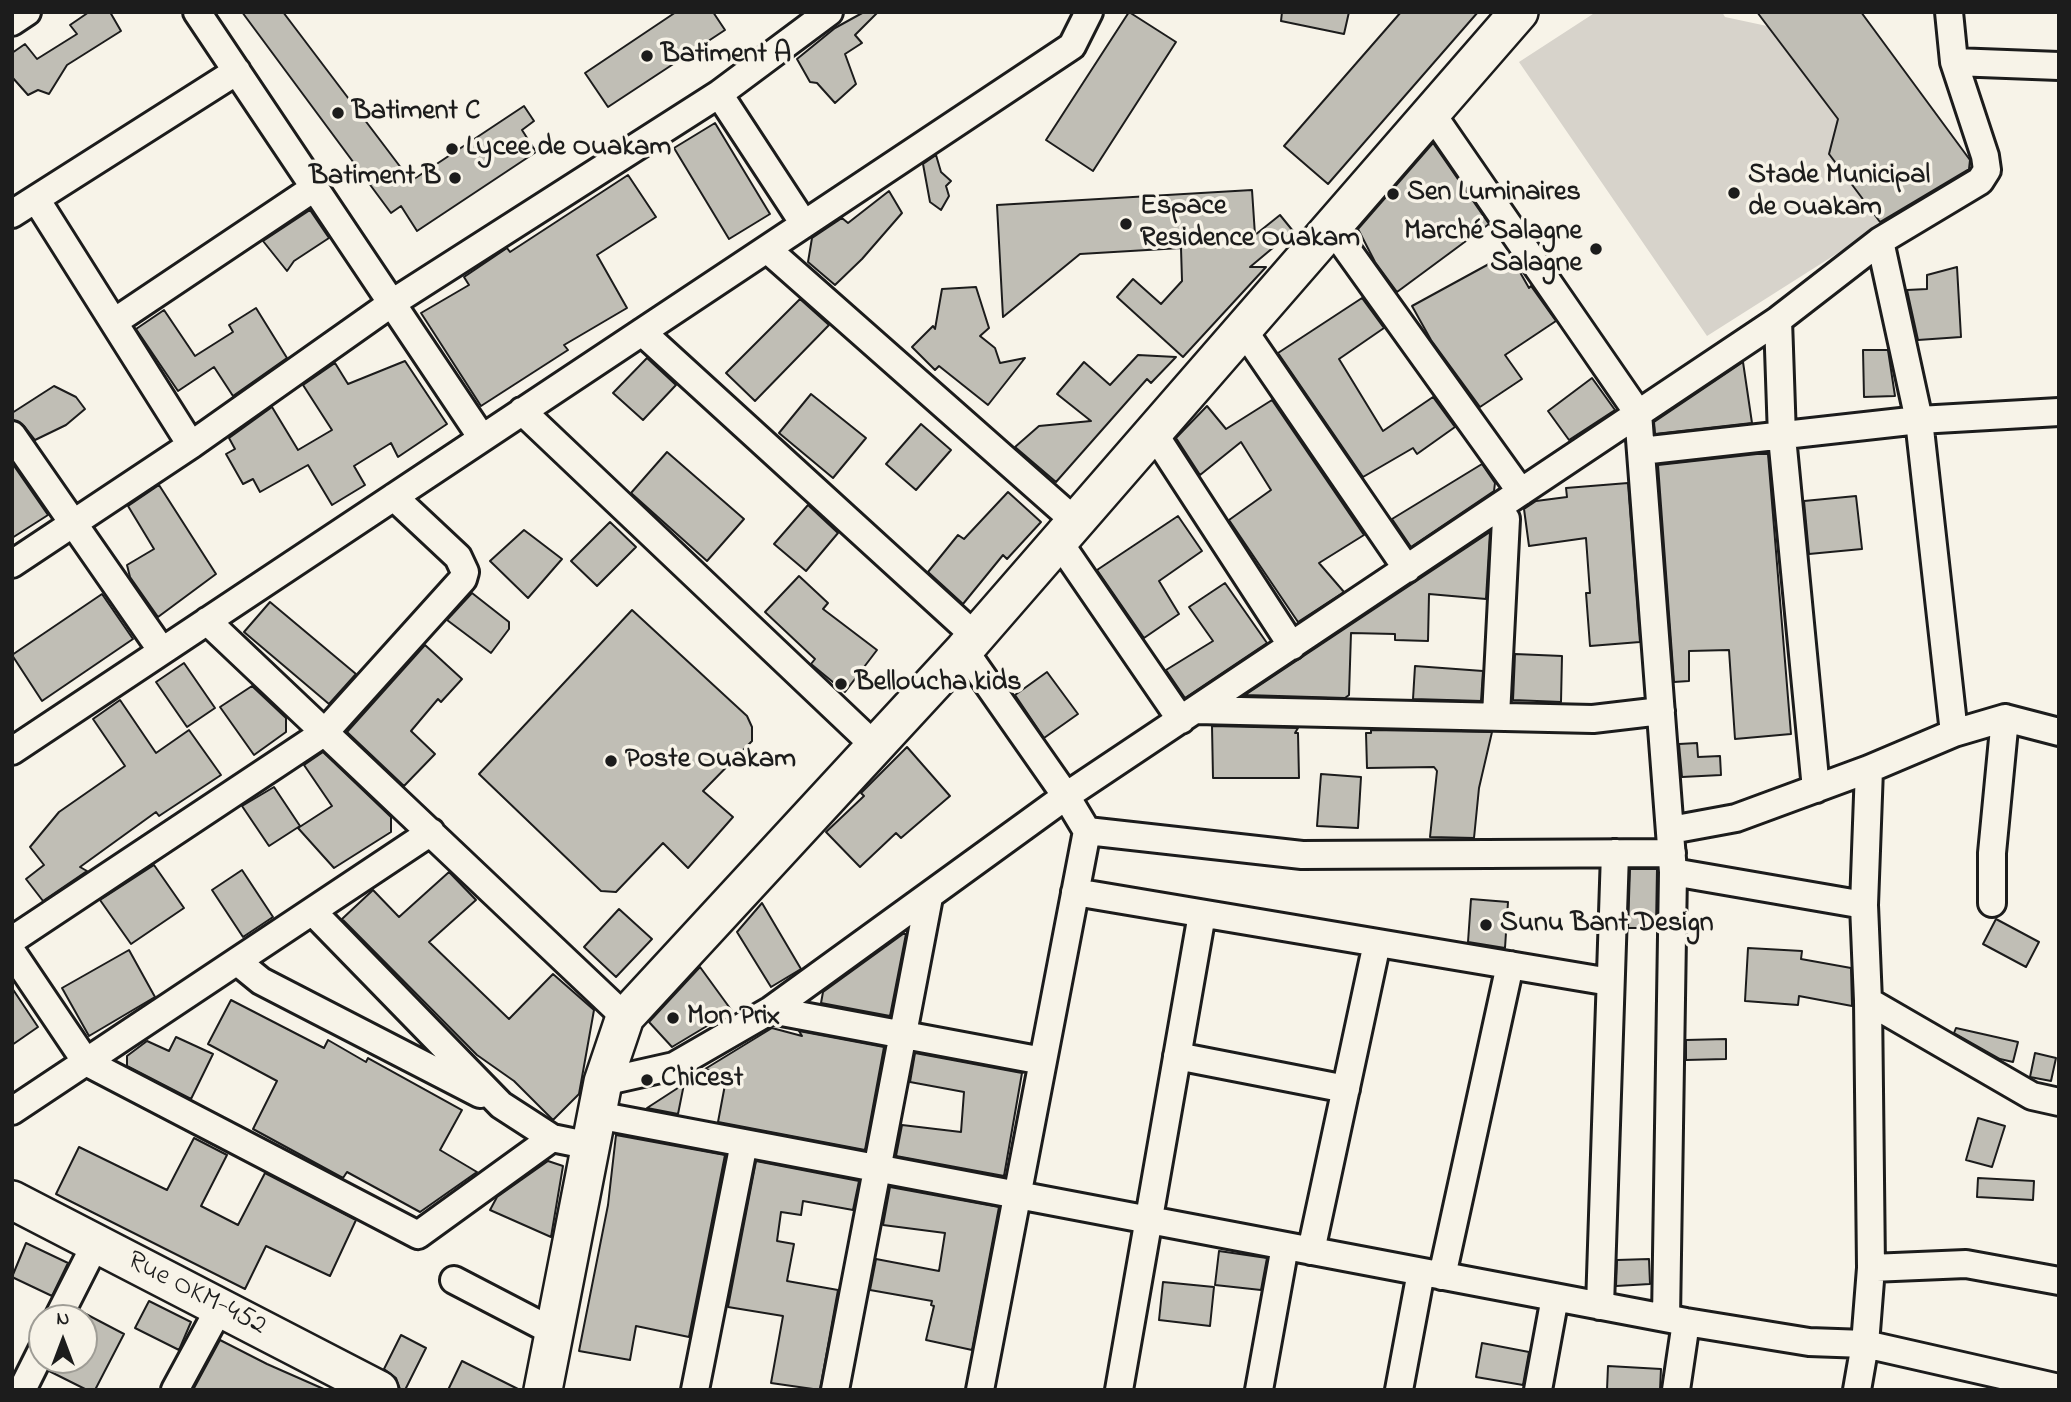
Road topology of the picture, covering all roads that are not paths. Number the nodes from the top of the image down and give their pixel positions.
1 (27, 12) edge
2 (197, 12) edge
3 (829, 12) edge
4 (1089, 12) edge
5 (1519, 12) edge
6 (1950, 12) edge
7 (12, 22) edge
8 (1954, 62) junction
9 (2059, 66) edge
10 (237, 71) junction
11 (719, 94) junction
12 (1432, 114) junction
13 (314, 188) junction
14 (36, 199) junction
15 (12, 214) edge
16 (804, 224) junction
17 (1331, 227) junction
18 (1880, 241) junction
19 (767, 249) junction
20 (392, 303) junction
21 (1778, 320) junction
22 (114, 323) junction
23 (1242, 328) junction
24 (642, 332) junction
25 (522, 411) junction
26 (2059, 412) edge
27 (1638, 413) junction
28 (1919, 419) junction
29 (1153, 432) junction
30 (12, 435) edge
31 (1782, 437) junction
32 (482, 438) junction
33 (191, 444) junction
34 (1641, 451) junction
35 (1521, 492) junction
36 (394, 497) junction
37 (1497, 509) junction
38 (73, 523) junction
39 (1068, 532) junction
40 (12, 564) edge
41 (1407, 569) junction
42 (207, 621) junction
43 (969, 643) junction
44 (1292, 646) junction
45 (162, 651) junction
46 (1661, 711) junction
47 (1188, 715) junction
48 (1496, 716) junction
49 (2005, 718) junction
50 (325, 732) junction
51 (2059, 732) edge
52 (1954, 733) junction
53 (877, 748) junction
54 (12, 751) edge
55 (1869, 769) junction
56 (1816, 789) junction
57 (1066, 796) junction
58 (1087, 831) junction
59 (430, 832) junction
60 (1672, 851) junction
61 (1615, 853) junction
62 (1075, 892) junction
63 (929, 897) junction
64 (1992, 903) dead end
65 (1864, 905) junction
66 (313, 912) junction
67 (1202, 914) junction
68 (12, 940) edge
69 (1377, 943) junction
70 (12, 953) edge
71 (239, 962) junction
72 (1510, 965) junction
73 (1610, 982) junction
74 (1868, 1001) junction
75 (771, 1010) junction
76 (625, 1017) junction
77 (903, 1035) junction
78 (1177, 1056) junction
79 (1043, 1061) junction
80 (86, 1062) junction
81 (1346, 1089) junction
82 (2059, 1102) edge
83 (501, 1105) junction
84 (12, 1111) edge
85 (597, 1114) junction
86 (552, 1138) junction
87 (744, 1143) junction
88 (877, 1168) junction
89 (1017, 1195) junction
90 (12, 1200) edge
91 (1148, 1220) junction
92 (96, 1243) junction
93 (1285, 1246) junction
94 (1311, 1251) junction
95 (1871, 1268) junction
96 (1431, 1274) junction
97 (454, 1280) dead end
98 (2059, 1281) edge
99 (1555, 1297) junction
100 (65, 1304) edge
101 (1600, 1306) junction
102 (220, 1307) junction
103 (1676, 1320) junction
104 (554, 1332) junction
105 (1865, 1345) junction
106 (30, 1374) edge
107 (1966, 1378) edge
108 (342, 1381) edge
109 (2059, 1388) edge
110 (22, 1390) edge
111 (175, 1390) edge
112 (379, 1390) edge
113 (543, 1390) edge
114 (695, 1390) edge
115 (835, 1390) edge
116 (980, 1390) edge
117 (1119, 1390) edge
118 (1259, 1390) edge
119 (1399, 1390) edge
120 (1538, 1390) edge
121 (1676, 1390) edge
122 (1857, 1390) edge

1 - 7 street
2 - 10 street
3 - 11 street
4 - 16 street
5 - 12 street
6 - 8 street
8 - 9 street
8 - 18 street
10 - 13 street
10 - 14 street
11 - 16 street
11 - 20 street
12 - 17 street
12 - 27 street
13 - 20 street
13 - 22 street
14 - 15 street
14 - 22 street
16 - 19 street
17 - 23 street
17 - 35 street
18 - 21 street
18 - 28 street
19 - 24 street
19 - 39 street
20 - 32 street
20 - 33 street
21 - 27 street
21 - 31 street
22 - 33 street
23 - 29 street
23 - 41 street
24 - 25 street
24 - 43 street
25 - 32 street
25 - 53 street
26 - 28 street
27 - 34 street
27 - 35 street
28 - 31 street
28 - 52 street
29 - 39 street
29 - 44 street
30 - 38 street
31 - 34 street
31 - 56 street
32 - 36 street
33 - 38 street
34 - 46 street
35 - 37 street
36 - 42 street
36 - 50 street
37 - 41 street
37 - 48 street
38 - 40 street
38 - 45 street
39 - 43 street
39 - 47 street
41 - 44 street
42 - 45 street
42 - 50 street
43 - 53 street
43 - 57 street
44 - 47 street
45 - 54 street
46 - 48 street
46 - 60 street
47 - 48 street
47 - 57 street
49 - 51 street
49 - 52 street
49 - 64 street
50 - 59 street
50 - 68 street
52 - 55 street
53 - 76 street
55 - 56 street
55 - 65 street
56 - 60 street
57 - 58 street
57 - 63 street
58 - 61 street
58 - 62 street
59 - 66 street
59 - 76 street
60 - 61 street
60 - 65 street
60 - 103 street
61 - 73 street
62 - 67 street
62 - 79 street
63 - 75 street
63 - 77 street
65 - 74 street
66 - 71 street
66 - 83 street
67 - 69 street
67 - 78 street
69 - 72 street
69 - 81 street
70 - 80 street
71 - 80 street
71 - 83 street
72 - 73 street
72 - 96 street
73 - 101 street
74 - 82 street
74 - 95 street
75 - 77 street
75 - 85 street
76 - 85 street
77 - 79 street
77 - 88 street
78 - 81 street
78 - 91 street
79 - 89 street
80 - 84 street
80 - 86 street
81 - 94 street
83 - 86 street
85 - 86 street
85 - 87 street
85 - 104 street
87 - 88 street
87 - 114 street
88 - 89 street
88 - 115 street
89 - 91 street
89 - 116 street
90 - 92 street, Rue OKM-452
91 - 93 street
91 - 117 street
92 - 100 street
92 - 102 street, Rue OKM-452
93 - 94 street
93 - 118 street
94 - 96 street
95 - 98 street
95 - 105 street
96 - 99 street
96 - 119 street
97 - 104 street
99 - 101 street
99 - 120 street
101 - 103 street
102 - 108 street, Rue OKM-452
102 - 111 street
103 - 105 street
103 - 121 street
104 - 113 street
105 - 107 street
105 - 122 street
106 - 110 street
107 - 109 street
108 - 112 street, Rue OKM-452

